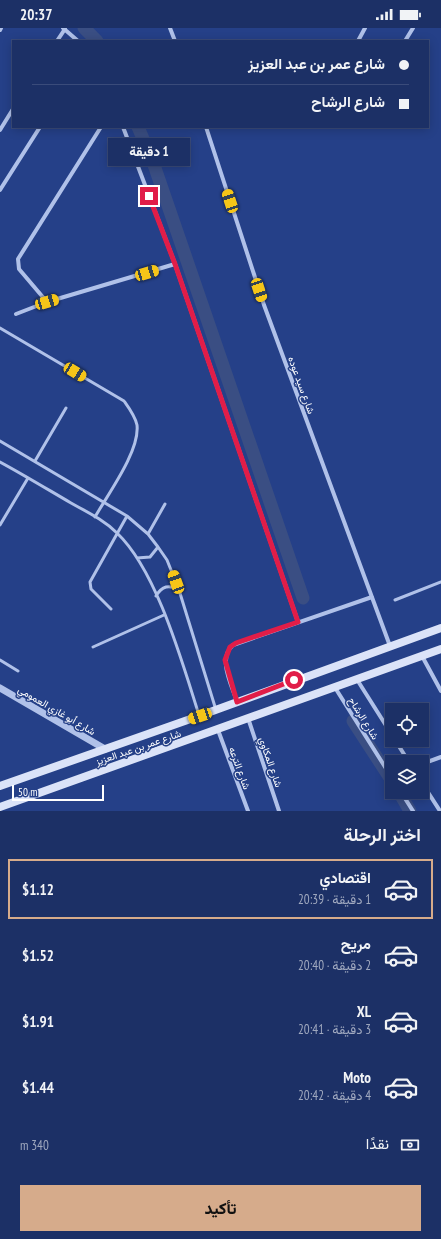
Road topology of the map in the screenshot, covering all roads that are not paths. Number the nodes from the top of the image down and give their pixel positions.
1 (170, 28) edge
2 (365, 28) edge
3 (413, 28) edge
4 (64, 29) edge
5 (58, 40) edge
6 (77, 40) edge
7 (175, 40) edge
8 (359, 40) edge
9 (406, 40) edge
10 (12, 111) edge
11 (39, 128) edge
12 (100, 128) edge
13 (123, 128) edge
14 (206, 128) edge
15 (0, 130) edge
16 (0, 190) edge
17 (175, 264) junction
18 (47, 302) junction
19 (16, 314) dead end
20 (0, 328) edge
21 (66, 408) dead end
22 (0, 441) edge
23 (35, 461) junction
24 (0, 462) edge
25 (28, 478) junction
26 (104, 502) junction
27 (165, 504) dead end
28 (127, 516) junction
29 (95, 517) junction
30 (0, 525) edge
31 (117, 533) junction
32 (148, 534) junction
33 (158, 547) junction
34 (137, 558) junction
35 (441, 582) edge
36 (179, 590) junction
37 (156, 596) junction
38 (372, 597) junction
39 (395, 600) dead end
40 (111, 609) dead end
41 (164, 615) junction
42 (298, 622) junction
43 (441, 628) edge
44 (93, 646) dead end
45 (390, 647) junction
46 (441, 649) edge
47 (422, 655) junction
48 (0, 660) edge
49 (18, 671) dead end
50 (356, 678) junction
51 (334, 686) junction
52 (0, 688) edge
53 (441, 691) edge
54 (237, 702) junction
55 (216, 710) junction
56 (200, 716) junction
57 (248, 718) junction
58 (385, 724) edge
59 (218, 730) junction
60 (105, 749) junction
61 (441, 757) edge
62 (429, 761) edge
63 (385, 766) edge
64 (0, 786) edge
65 (429, 794) edge
66 (405, 799) edge
67 (0, 807) edge
68 (248, 811) edge
69 (279, 811) edge
70 (413, 811) edge
71 (440, 811) edge

1 - 7 street
2 - 8 street
3 - 9 street
4 - 5 street
4 - 6 street
10 - 15 street
11 - 16 street
12 - 18 street
13 - 17 street
14 - 38 street, شارع سيد عوده
17 - 18 street
17 - 42 street
18 - 19 street
20 - 26 lane
21 - 23 lane
22 - 23 lane
23 - 26 lane
24 - 25 lane
25 - 29 lane
25 - 30 lane
26 - 28 lane
26 - 29 lane
27 - 32 lane
28 - 31 lane
28 - 32 lane
29 - 31 lane
31 - 34 lane
31 - 40 lane
32 - 33 lane
33 - 34 lane
33 - 36 lane
34 - 37 lane
35 - 39 lane
36 - 37 lane
36 - 55 lane
37 - 41 lane
38 - 42 street
38 - 45 street, شارع سيد عوده
41 - 44 lane
41 - 56 lane
42 - 54 street
43 - 45 main road, شارع عمر بن عبد العزيز
45 - 54 main road, شارع عمر بن عبد العزيز
46 - 47 main road, شارع عمر بن عبد العزيز
47 - 50 main road, شارع عمر بن عبد العزيز
47 - 53 street
48 - 49 lane
50 - 51 main road, شارع عمر بن عبد العزيز
50 - 58 street, شارع الرشاح
51 - 57 main road, شارع عمر بن عبد العزيز
51 - 63 street, شارع الرشاح
52 - 60 street, شارع أبو غازي العمومي
54 - 55 main road, شارع عمر بن عبد العزيز
55 - 56 main road, شارع عمر بن عبد العزيز
56 - 60 main road, شارع عمر بن عبد العزيز
57 - 59 main road, شارع عمر بن عبد العزيز
57 - 69 street, شارع المكاوي
59 - 67 main road, شارع عمر بن عبد العزيز
59 - 68 street, شارع الترعه
60 - 64 main road, شارع عمر بن عبد العزيز
61 - 62 street
65 - 71 street
66 - 70 street

